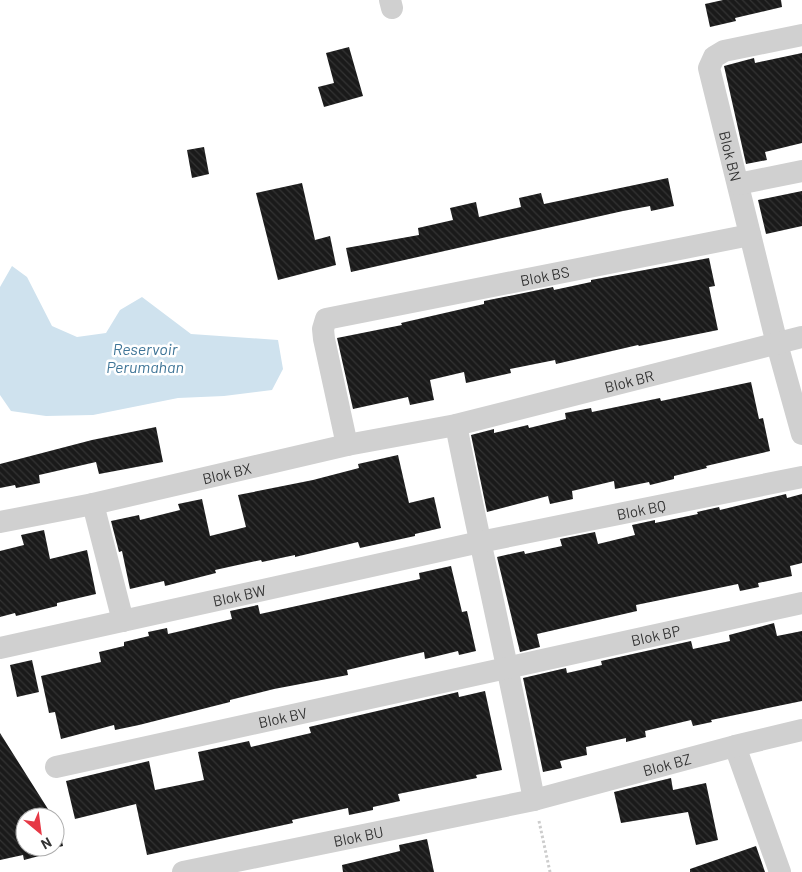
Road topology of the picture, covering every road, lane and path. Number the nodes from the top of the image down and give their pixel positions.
1 (802, 35) edge
2 (802, 170) edge
3 (738, 184) junction
4 (750, 235) junction
5 (802, 337) edge
6 (777, 344) junction
7 (456, 425) junction
8 (802, 434) edge
9 (347, 445) junction
10 (802, 476) edge
11 (94, 504) junction
12 (0, 522) edge
13 (480, 542) junction
14 (802, 603) edge
15 (123, 621) junction
16 (0, 648) edge
17 (509, 666) junction
18 (802, 730) edge
19 (735, 746) junction
20 (56, 767) dead end
21 (534, 800) junction
22 (183, 872) edge
23 (550, 872) edge
24 (780, 872) edge

1 - 3 street, Blok BN
2 - 3 street
3 - 4 street, Blok BN
4 - 6 street, Blok BN
4 - 9 street, Blok BS
5 - 6 street, Blok BR
6 - 7 street, Blok BR
6 - 8 street, Blok BN
7 - 9 street, Blok BX
7 - 13 street
9 - 11 street, Blok BX
10 - 13 street, Blok BQ
11 - 12 street, Blok BX
11 - 15 street
13 - 15 street, Blok BW
13 - 17 street
14 - 17 street, Blok BP
15 - 16 street, Blok BW
17 - 20 street, Blok BV
17 - 21 street
18 - 19 street, Blok BZ
19 - 21 street, Blok BZ
19 - 24 street
21 - 22 street, Blok BU
21 - 23 path

